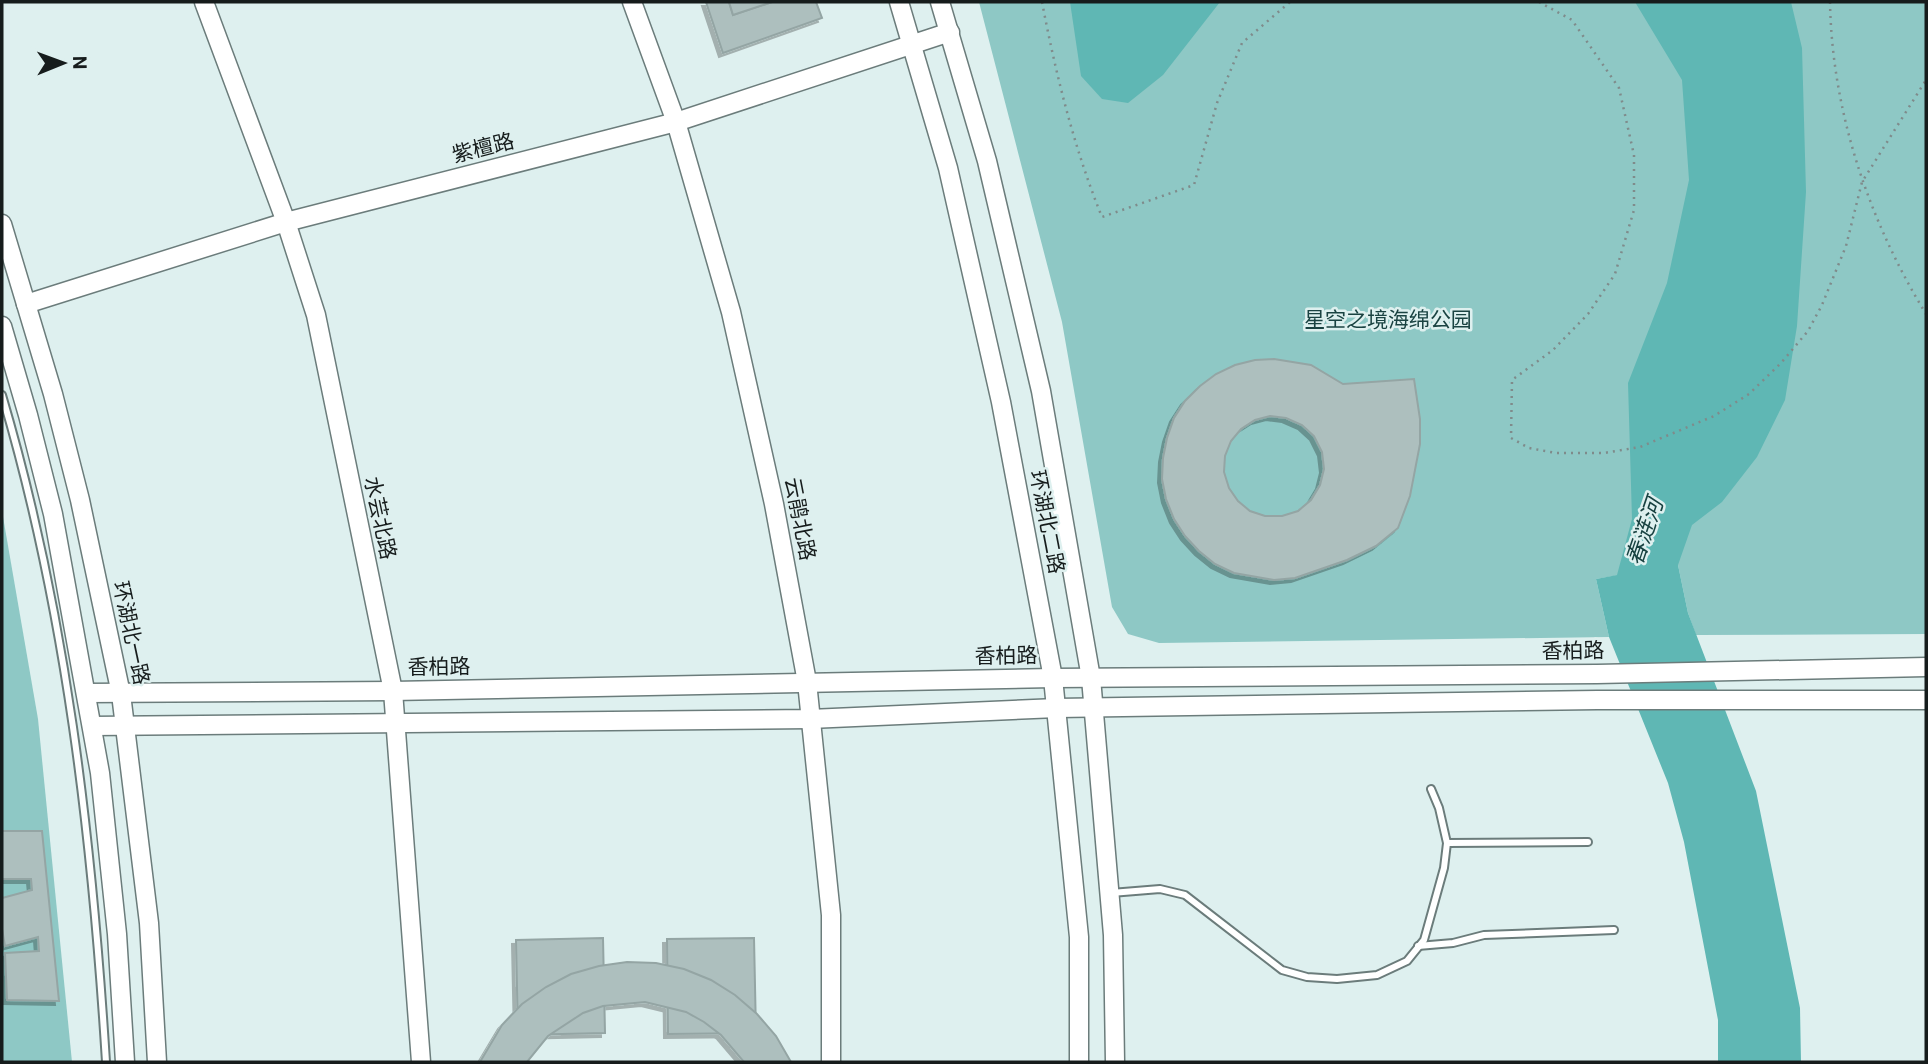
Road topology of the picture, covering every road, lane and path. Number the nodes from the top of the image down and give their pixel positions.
1 (204, 2) edge
2 (632, 2) edge
3 (899, 2) edge
4 (940, 2) edge
5 (1042, 2) edge
6 (1290, 2) edge
7 (1539, 2) edge
8 (1830, 2) edge
9 (950, 32) junction
10 (912, 42) junction
11 (1926, 80) edge
12 (676, 122) junction
13 (1862, 182) junction
14 (286, 222) junction
15 (2, 224) edge
16 (26, 304) junction
17 (1926, 314) edge
18 (2, 326) edge
19 (2, 395) edge
20 (1926, 667) edge
21 (1054, 678) junction
22 (1091, 678) junction
23 (807, 682) junction
24 (393, 691) junction
25 (86, 693) junction
26 (121, 694) junction
27 (1926, 700) edge
28 (1056, 708) junction
29 (1093, 708) junction
30 (810, 719) junction
31 (395, 724) junction
32 (124, 725) junction
33 (92, 726) junction
34 (1431, 789) dead end
35 (1588, 842) dead end
36 (1447, 843) junction
37 (1110, 893) junction
38 (1614, 930) dead end
39 (1418, 946) junction
40 (106, 1062) edge
41 (125, 1062) edge
42 (157, 1062) edge
43 (421, 1062) edge
44 (831, 1062) edge
45 (1079, 1062) edge
46 (1115, 1062) edge

1 - 14 main road, 水芸北路
2 - 12 main road, 云鹃北路
3 - 10 main road, 环湖北二路
4 - 9 main road, 环湖北二路
5 - 6 path
7 - 13 path
8 - 13 path
9 - 10 main road, 紫檀路
9 - 22 main road, 环湖北二路
10 - 12 main road, 紫檀路
10 - 21 main road, 环湖北二路
11 - 13 path
12 - 14 main road, 紫檀路
12 - 23 main road, 云鹃北路
13 - 17 path
14 - 16 main road, 紫檀路
14 - 24 main road, 水芸北路
15 - 16 main road, 环湖北一路
16 - 26 main road, 环湖北一路
18 - 25 main road
19 - 40 lane
20 - 22 main road, 香柏路
21 - 22 main road, 香柏路
21 - 23 main road, 香柏路
21 - 28 main road, 环湖北二路
22 - 29 main road, 环湖北二路
23 - 24 main road, 香柏路
23 - 30 main road, 云鹃北路
24 - 26 main road, 香柏路
24 - 31 main road, 水芸北路
25 - 26 main road, 香柏路
25 - 33 main road
26 - 32 main road, 环湖北一路
27 - 29 main road
28 - 29 main road
28 - 30 main road
28 - 45 main road, 环湖北二路
29 - 37 main road, 环湖北二路
30 - 31 main road
30 - 44 main road, 云鹃北路
31 - 32 main road
31 - 43 main road, 水芸北路
32 - 33 main road
32 - 42 main road, 环湖北一路
33 - 41 main road
34 - 36 lane
35 - 36 lane
36 - 39 lane
37 - 39 lane
37 - 46 main road, 环湖北二路
38 - 39 lane

